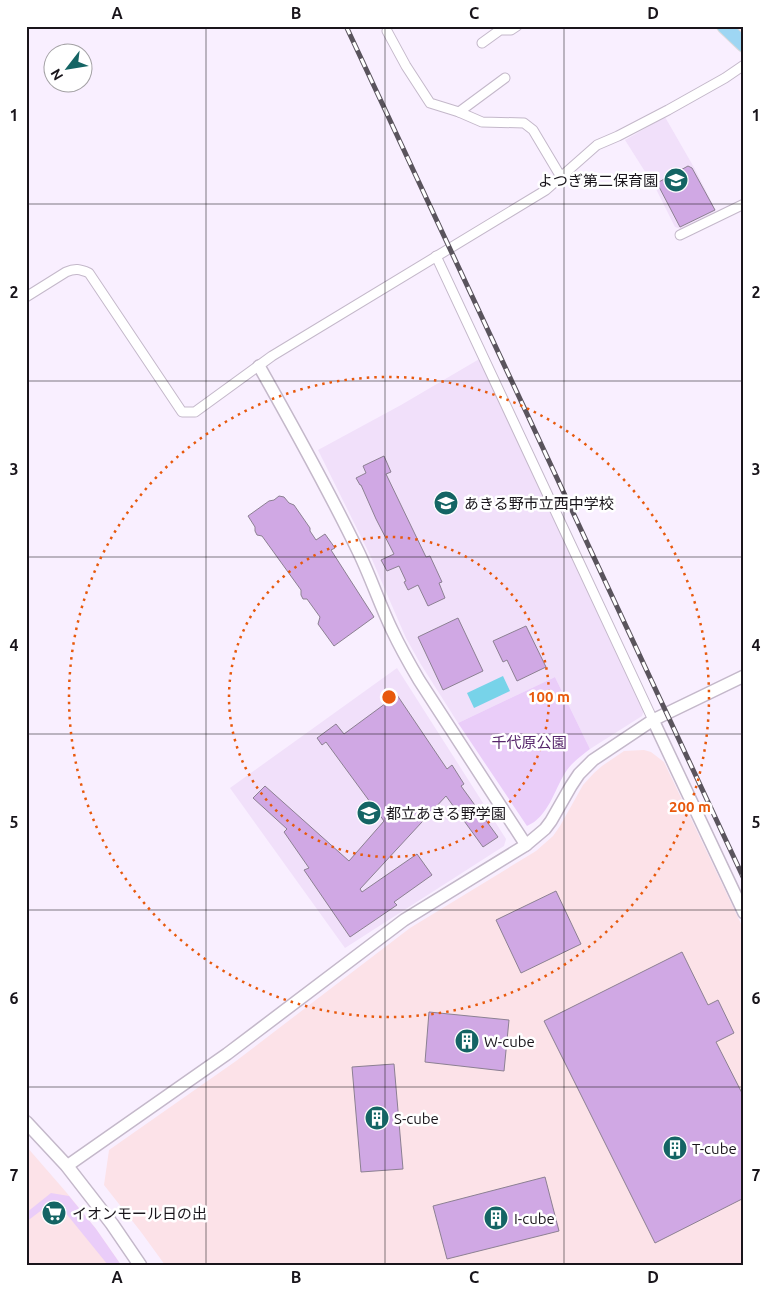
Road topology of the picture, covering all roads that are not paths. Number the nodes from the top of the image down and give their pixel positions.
1 (517, 26) edge
2 (724, 26) edge
3 (386, 31) dead end
4 (482, 43) dead end
5 (744, 45) edge
6 (744, 65) edge
7 (505, 78) dead end
8 (459, 112) junction
9 (561, 177) junction
10 (744, 204) edge
11 (680, 235) dead end
12 (436, 256) junction
13 (26, 297) edge
14 (259, 366) junction
15 (744, 676) edge
16 (652, 720) junction
17 (526, 845) junction
18 (744, 913) edge
19 (26, 1122) edge
20 (67, 1166) junction
21 (140, 1265) edge

1 - 4 street
2 - 5 main road
3 - 8 street
6 - 9 street
7 - 8 street
8 - 9 street
9 - 12 street
10 - 11 street
12 - 14 street
12 - 16 street
13 - 14 street
14 - 17 street
15 - 16 street
16 - 17 street
16 - 18 street
17 - 20 street
19 - 20 main road
20 - 21 main road

